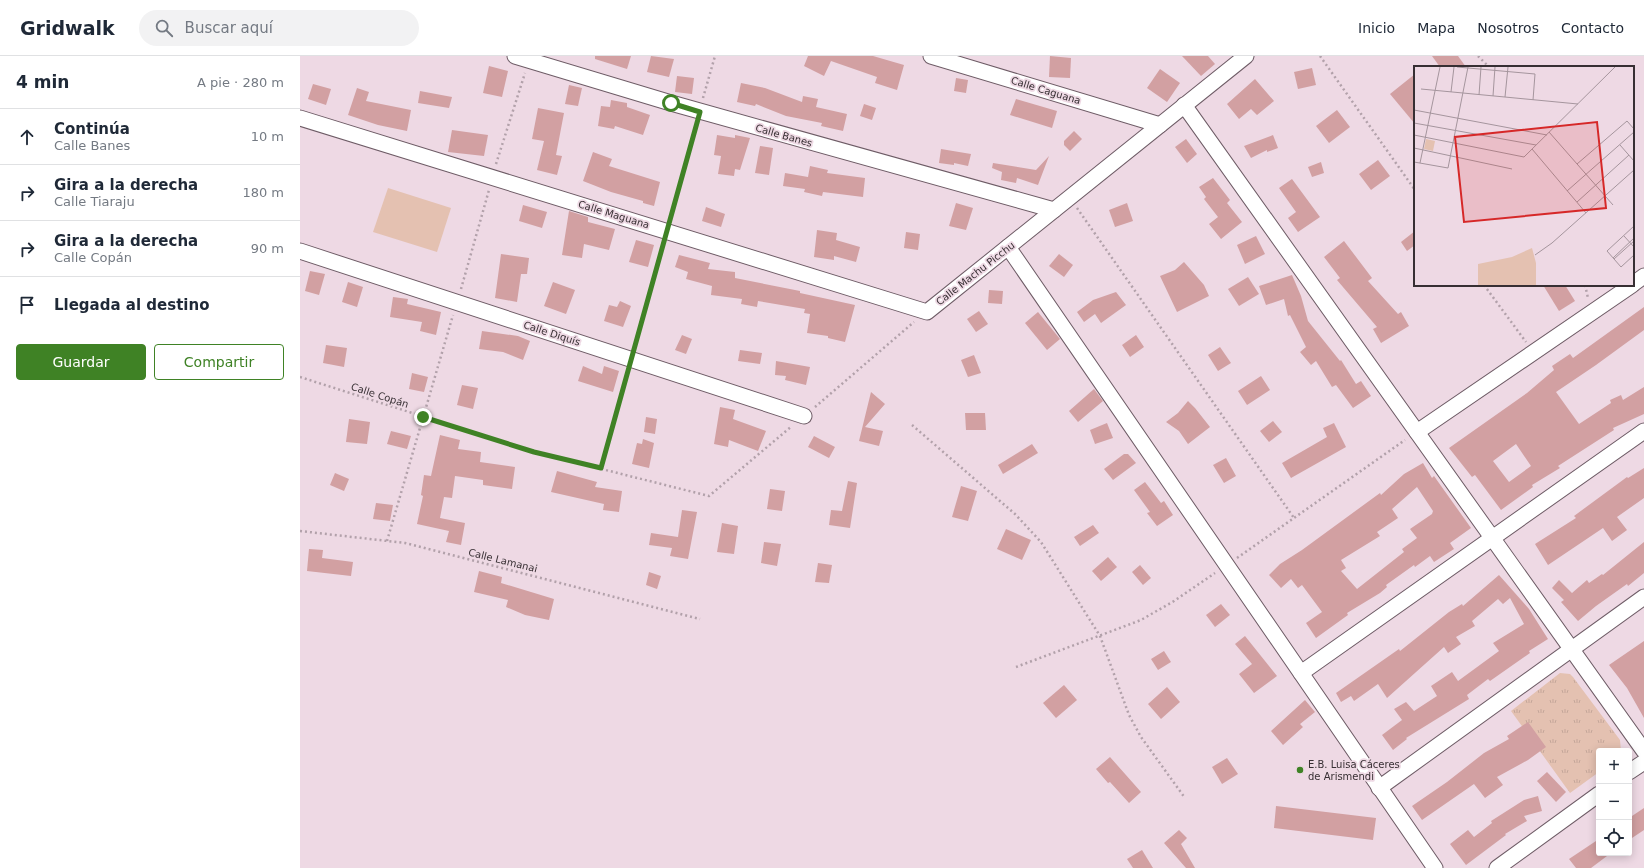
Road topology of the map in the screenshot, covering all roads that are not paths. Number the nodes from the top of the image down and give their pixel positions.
1 (515, 56) edge
2 (931, 56) edge
3 (1246, 56) edge
4 (1184, 105) junction
5 (300, 118) edge
6 (1160, 125) junction
7 (1054, 210) junction
8 (1008, 247) junction
9 (300, 251) edge
10 (1644, 276) edge
11 (1634, 283) edge
12 (1629, 286) edge
13 (927, 312) joint
14 (804, 416) road end
15 (1644, 430) edge
16 (1417, 432) junction
17 (1492, 538) junction
18 (1644, 597) edge
19 (1571, 649) junction
20 (1301, 673) junction
21 (1644, 751) edge
22 (1644, 762) edge
23 (1632, 770) edge
24 (1380, 788) junction
25 (1596, 796) edge
26 (1435, 868) edge
27 (1497, 868) edge

1 - 7 street, Calle Banes
2 - 6 street, Calle Caguana
3 - 4 street, Calle Machu Picchu
4 - 6 street, Calle Machu Picchu
4 - 16 street
5 - 13 street, Calle Maguana
6 - 7 street, Calle Machu Picchu
7 - 8 street, Calle Machu Picchu
8 - 13 street, Calle Machu Picchu
8 - 20 street
9 - 14 street, Calle Diquís
10 - 11 street
12 - 16 street
15 - 17 street
16 - 17 street
17 - 19 street
17 - 20 street
18 - 19 street
19 - 21 street
19 - 24 street
20 - 24 street
22 - 23 street
24 - 26 street
25 - 27 street

